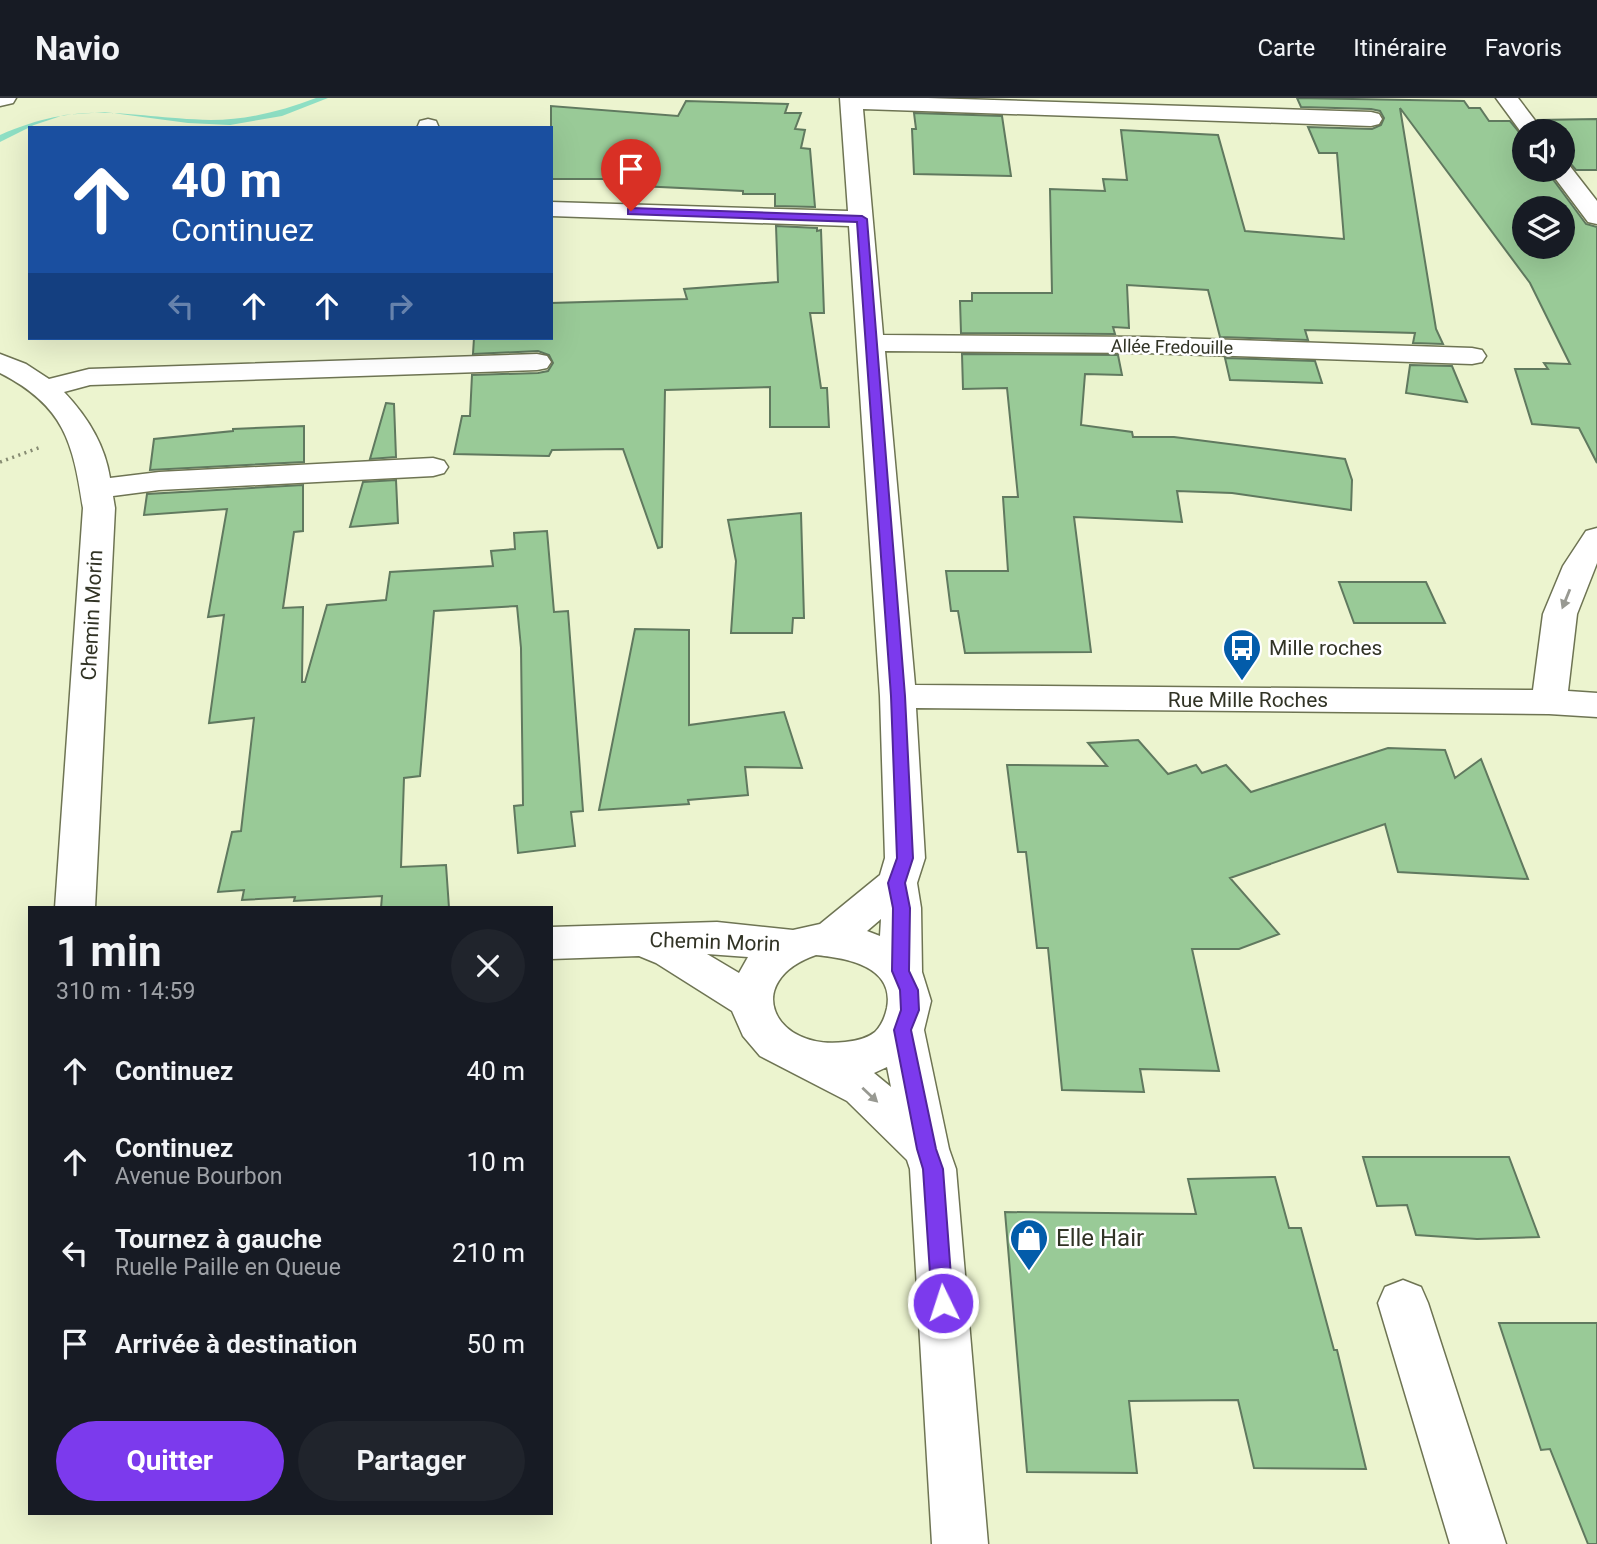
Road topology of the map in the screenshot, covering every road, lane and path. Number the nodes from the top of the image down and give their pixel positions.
1 (5, 98) edge
2 (1507, 98) edge
3 (0, 100) edge
4 (851, 100) edge
5 (1371, 118) dead end
6 (1523, 119) edge
7 (1570, 182) edge
8 (553, 209) edge
9 (1597, 217) edge
10 (862, 219) junction
11 (872, 343) junction
12 (1472, 356) dead end
13 (0, 362) edge
14 (537, 362) dead end
15 (44, 389) junction
16 (433, 467) dead end
17 (96, 489) junction
18 (1591, 558) edge
19 (898, 696) junction
20 (1549, 702) junction
21 (1597, 705) edge
22 (897, 883) junction
23 (75, 906) edge
24 (638, 939) junction
25 (811, 942) junction
26 (553, 943) edge
27 (901, 971) junction
28 (752, 1002) junction
29 (902, 1030) junction
30 (812, 1061) junction
31 (926, 1149) junction
32 (1403, 1303) dead end
33 (960, 1544) edge
34 (1478, 1544) edge

1 - 3 street
2 - 6 street
4 - 5 street
4 - 10 street
7 - 9 street
8 - 10 street
10 - 11 street
11 - 12 street, Allée Fredouille
11 - 19 street
13 - 15 street, Chemin Morin
14 - 15 street
15 - 17 street, Chemin Morin
16 - 17 street
17 - 23 street, Chemin Morin
18 -> 20 street
19 - 20 street, Rue Mille Roches
19 - 22 street
20 - 21 street, Rue Mille Roches
22 - 25 street
22 - 27 street
24 - 25 street, Chemin Morin
24 - 26 street, Chemin Morin
24 - 28 street, Chemin Morin
25 - 27 street
25 - 28 street
27 - 29 street
28 - 30 street
29 - 30 street
29 - 31 street
30 -> 31 street
31 - 33 street
32 - 34 street

